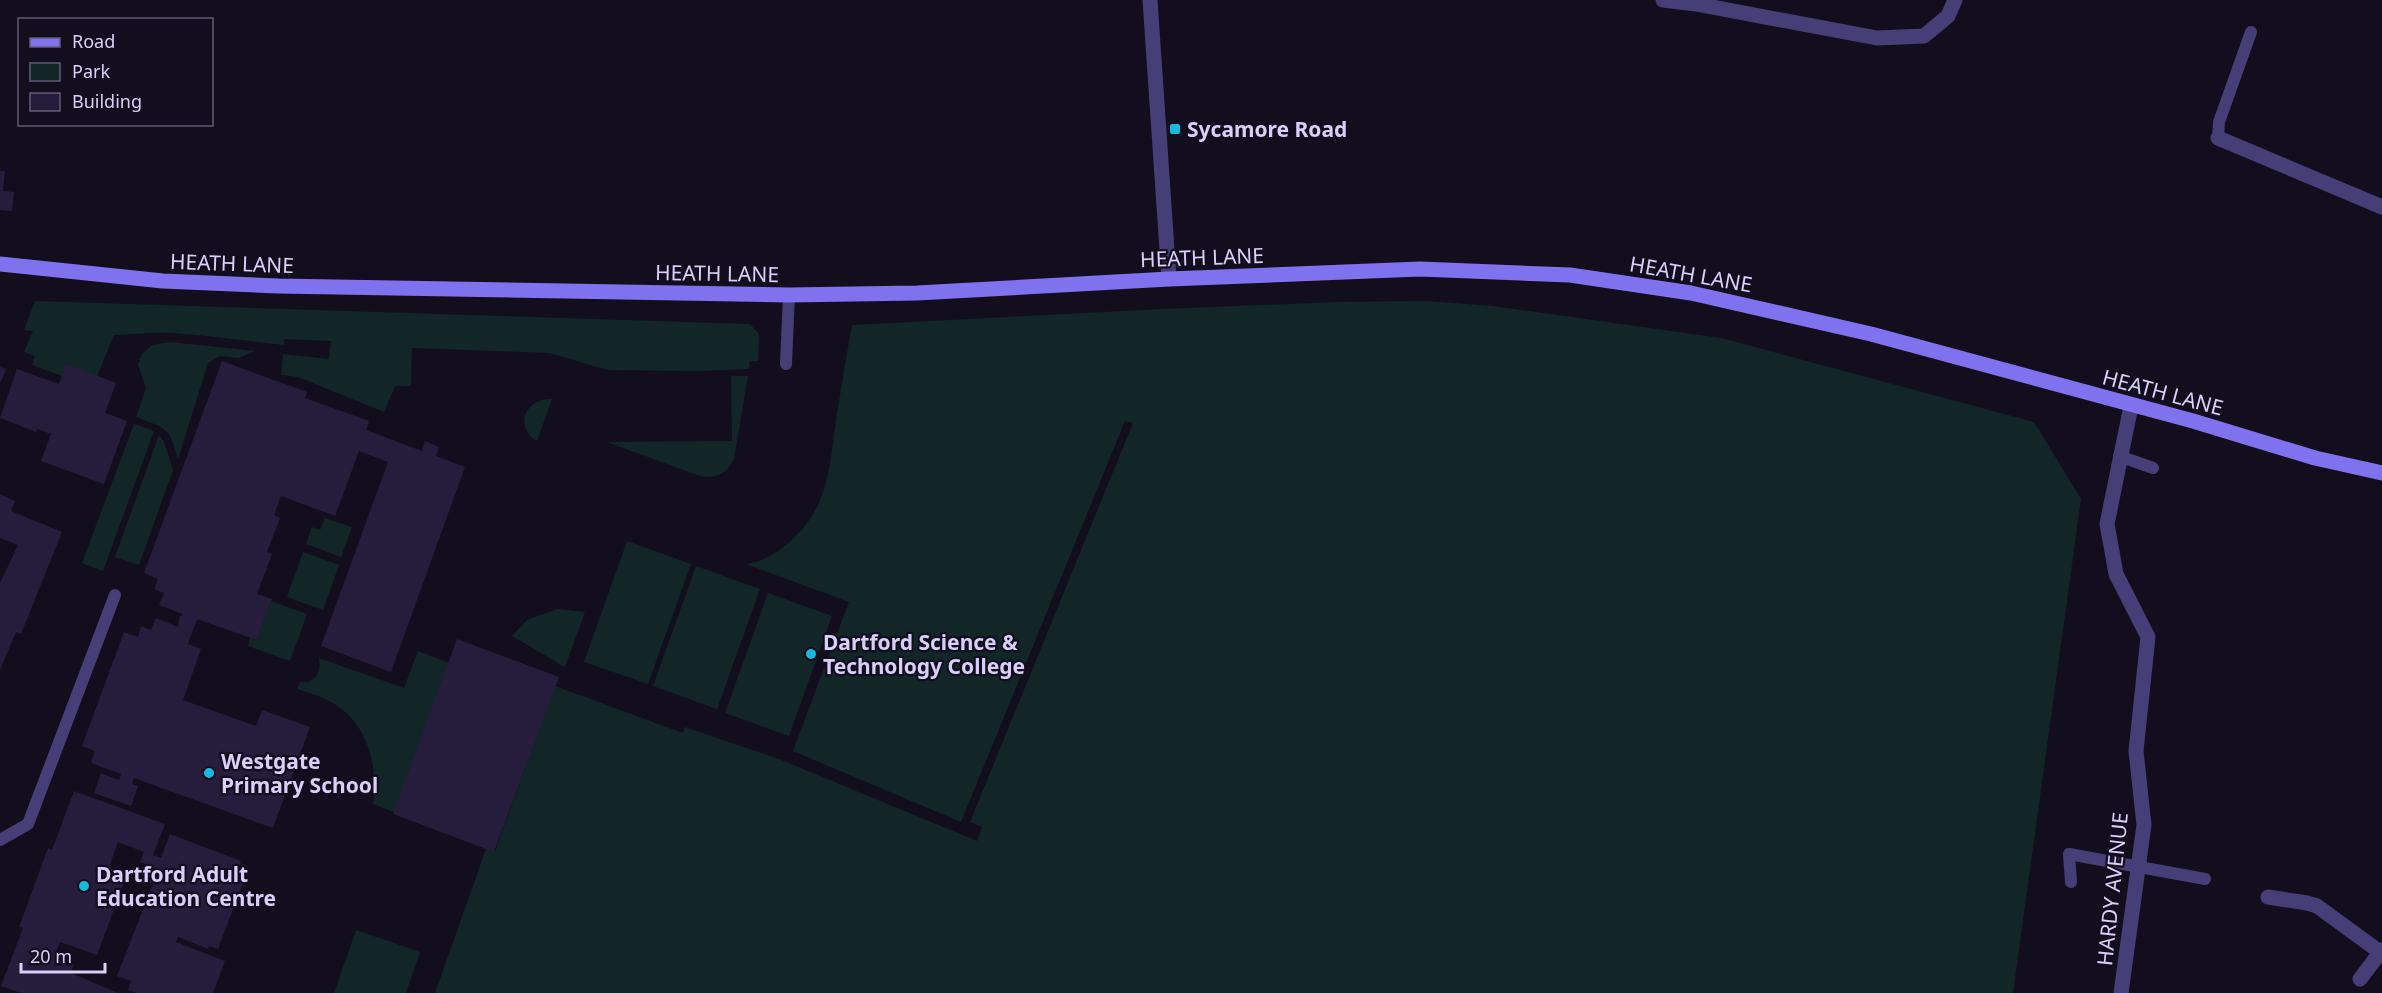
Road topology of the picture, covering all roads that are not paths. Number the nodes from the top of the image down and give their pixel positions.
1 (1150, 0) edge
2 (1663, 0) edge
3 (1955, 0) edge
4 (2251, 32) dead end
5 (2218, 138) joint
6 (2382, 207) edge
7 (0, 264) edge
8 (1169, 279) junction
9 (789, 295) junction
10 (786, 364) dead end
11 (2131, 406) junction
12 (2119, 456) junction
13 (2153, 468) dead end
14 (2382, 473) edge
15 (115, 595) dead end
16 (0, 840) edge
17 (2138, 867) junction
18 (2205, 879) dead end
19 (2071, 882) dead end
20 (2268, 897) dead end
21 (2381, 951) edge
22 (2360, 979) dead end
23 (2121, 993) edge

1 - 8 street
2 - 3 street
4 - 5 lane
5 - 6 street
7 - 9 street, HEATH LANE
8 - 9 street, HEATH LANE
8 - 11 street, HEATH LANE
9 - 10 lane
11 - 12 street, HARDY AVENUE
11 - 14 street, HEATH LANE
12 - 13 lane
12 - 17 street, HARDY AVENUE
15 - 16 lane
17 - 18 lane
17 - 19 lane
17 - 23 street, HARDY AVENUE
20 - 21 street
21 - 22 street

